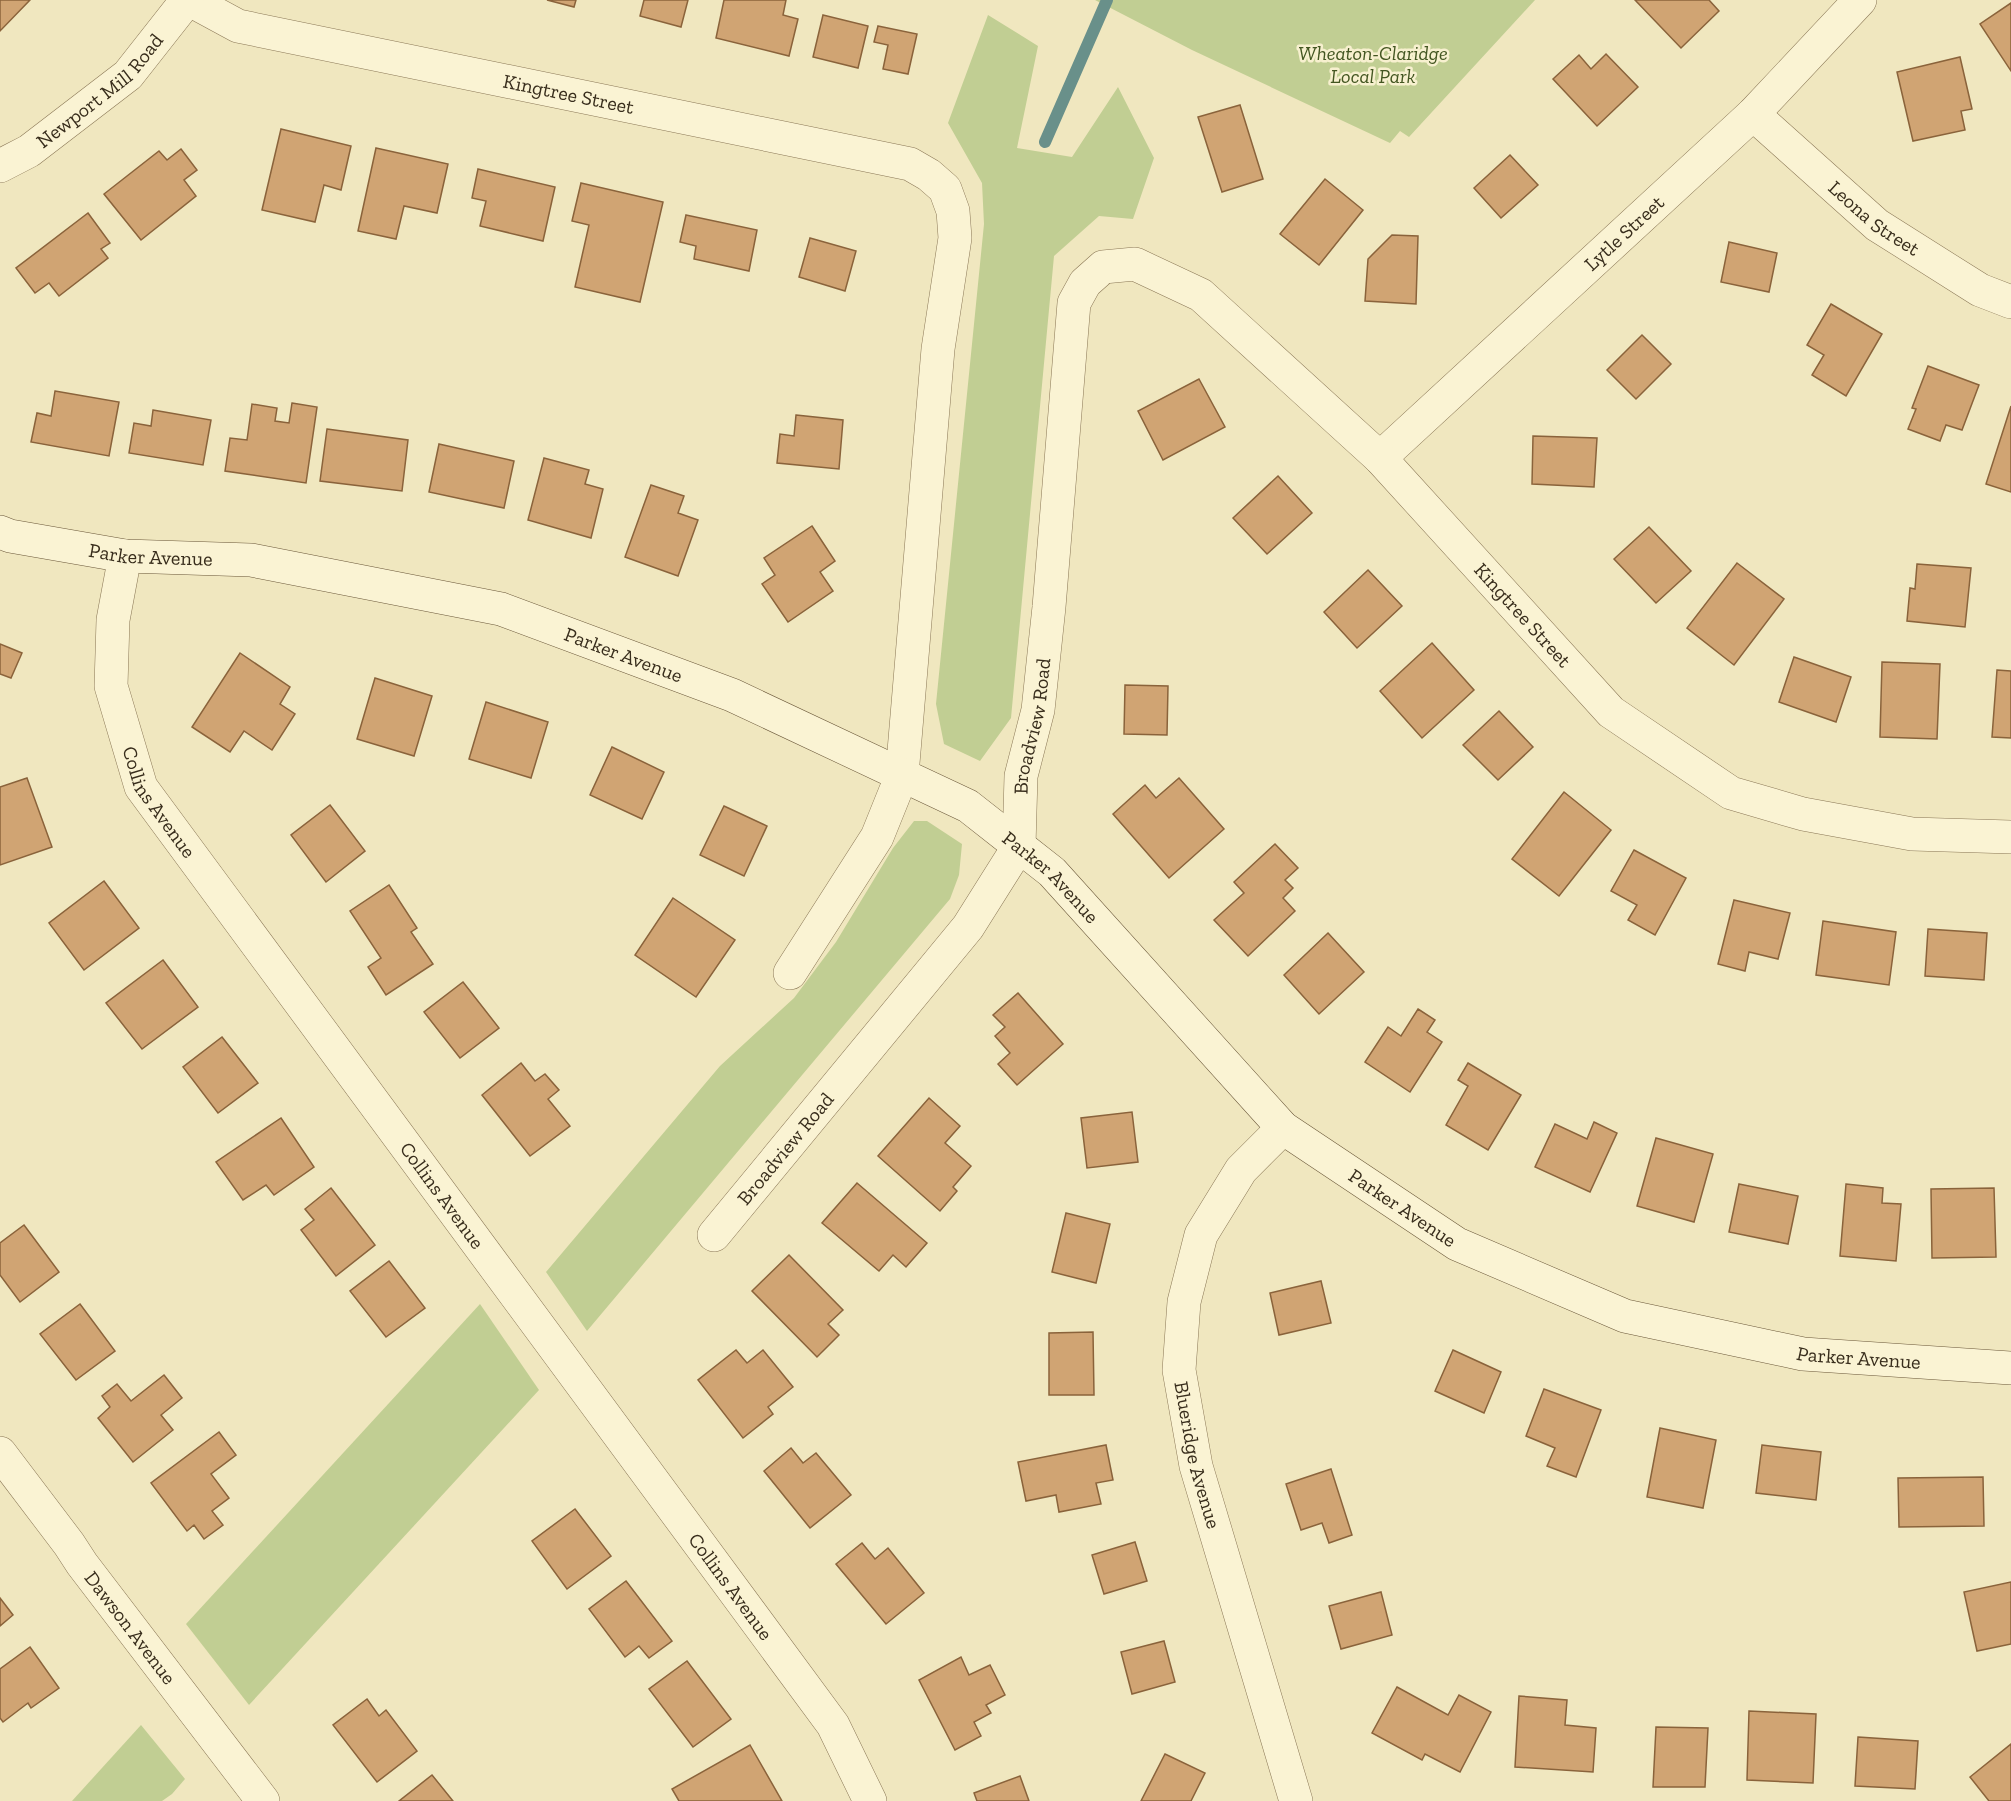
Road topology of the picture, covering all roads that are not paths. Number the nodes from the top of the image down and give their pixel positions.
1 (189, 0) edge
2 (1860, 0) edge
3 (1753, 114) junction
4 (0, 166) edge
5 (1103, 267) joint
6 (2011, 302) edge
7 (1380, 458) junction
8 (0, 532) edge
9 (125, 556) junction
10 (902, 775) junction
11 (2011, 837) edge
12 (1019, 846) junction
13 (790, 974) dead end
14 (1283, 1128) junction
15 (714, 1235) dead end
16 (2011, 1368) edge
17 (0, 1453) edge
18 (263, 1801) edge
19 (870, 1801) edge
20 (1296, 1801) edge

1 - 4 street, Newport Mill Road
1 - 10 street, Kingtree Street
2 - 3 street, Lytle Street
3 - 6 street, Leona Street
3 - 7 street, Lytle Street
5 - 7 street, Kingtree Street
5 - 12 street, Broadview Road
7 - 11 street, Kingtree Street
8 - 9 street, Parker Avenue
9 - 10 street, Parker Avenue
9 - 19 street, Collins Avenue
10 - 12 street, Parker Avenue
10 - 13 street
12 - 14 street, Parker Avenue
12 - 15 street, Broadview Road
14 - 16 street, Parker Avenue
14 - 20 street, Blueridge Avenue
17 - 18 street, Dawson Avenue

